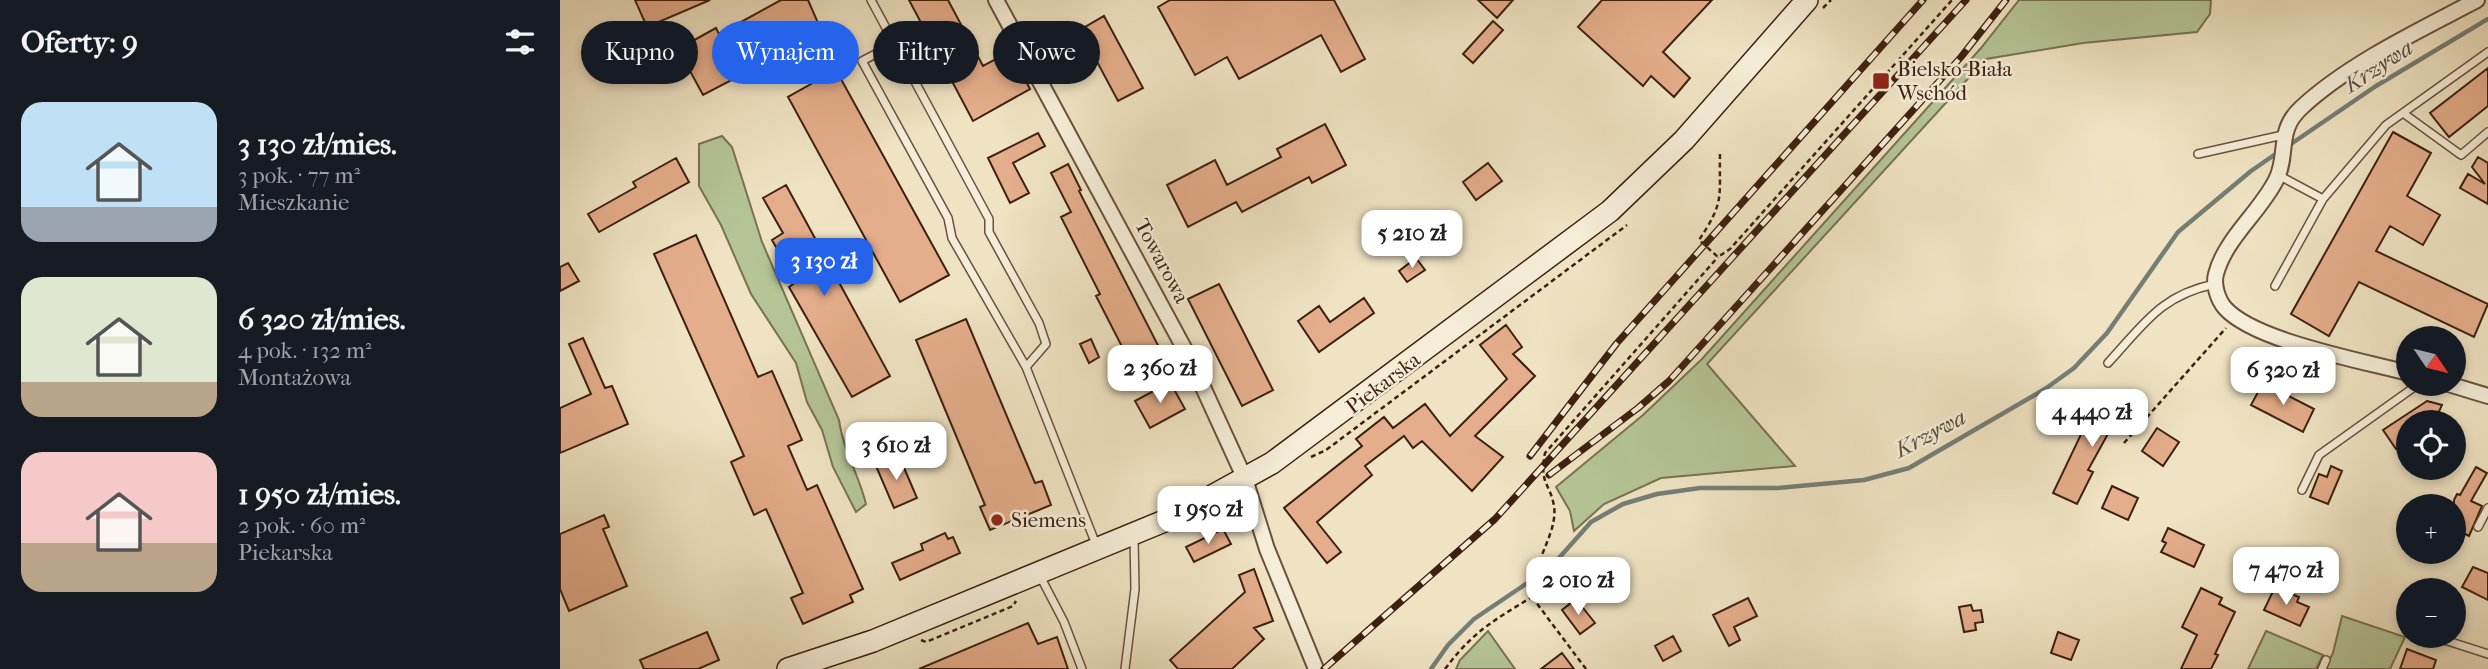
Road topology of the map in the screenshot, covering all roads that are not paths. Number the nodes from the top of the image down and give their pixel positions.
1 (871, 0) edge
2 (996, 0) edge
3 (1807, 0) edge
4 (2477, 0) edge
5 (882, 21) edge
6 (2488, 52) edge
7 (873, 55) edge
8 (873, 81) edge
9 (875, 84) edge
10 (916, 84) edge
11 (2403, 113) junction
12 (2488, 132) edge
13 (2283, 135) junction
14 (2198, 154) dead end
15 (2280, 171) junction
16 (2323, 199) junction
17 (2216, 284) junction
18 (2275, 286) dead end
19 (2108, 363) dead end
20 (1026, 367) junction
21 (2396, 370) edge
22 (2466, 389) edge
23 (2406, 396) edge
24 (2488, 396) edge
25 (1245, 479) junction
26 (2302, 490) dead end
27 (2488, 508) edge
28 (2478, 527) dead end
29 (1133, 534) junction
30 (1098, 548) junction
31 (1039, 572) junction
32 (873, 640) junction
33 (2466, 647) edge
34 (2488, 654) edge
35 (2326, 660) dead end
36 (788, 669) edge
37 (826, 669) edge
38 (1082, 669) edge
39 (1125, 669) edge
40 (1316, 669) edge
41 (2322, 669) edge

1 - 5 lane
2 - 25 street, Towarowa
3 - 25 street, Piekarska
4 - 13 street
6 - 11 lane
7 - 8 lane
9 - 20 lane
10 - 20 lane
11 - 12 lane
11 - 16 lane
13 - 14 lane
13 - 15 street
15 - 16 lane
15 - 17 street
16 - 18 lane
17 - 19 lane
17 - 21 street
20 - 30 lane
22 - 24 street
23 - 26 lane
25 - 29 street, Piekarska
25 - 40 street, Towarowa
27 - 28 lane
29 - 30 street, Piekarska
29 - 39 lane
30 - 31 street, Piekarska
31 - 32 street, Piekarska
31 - 38 lane
32 - 36 street, Piekarska
32 - 37 street, Piekarska
33 - 34 lane
35 - 41 lane

